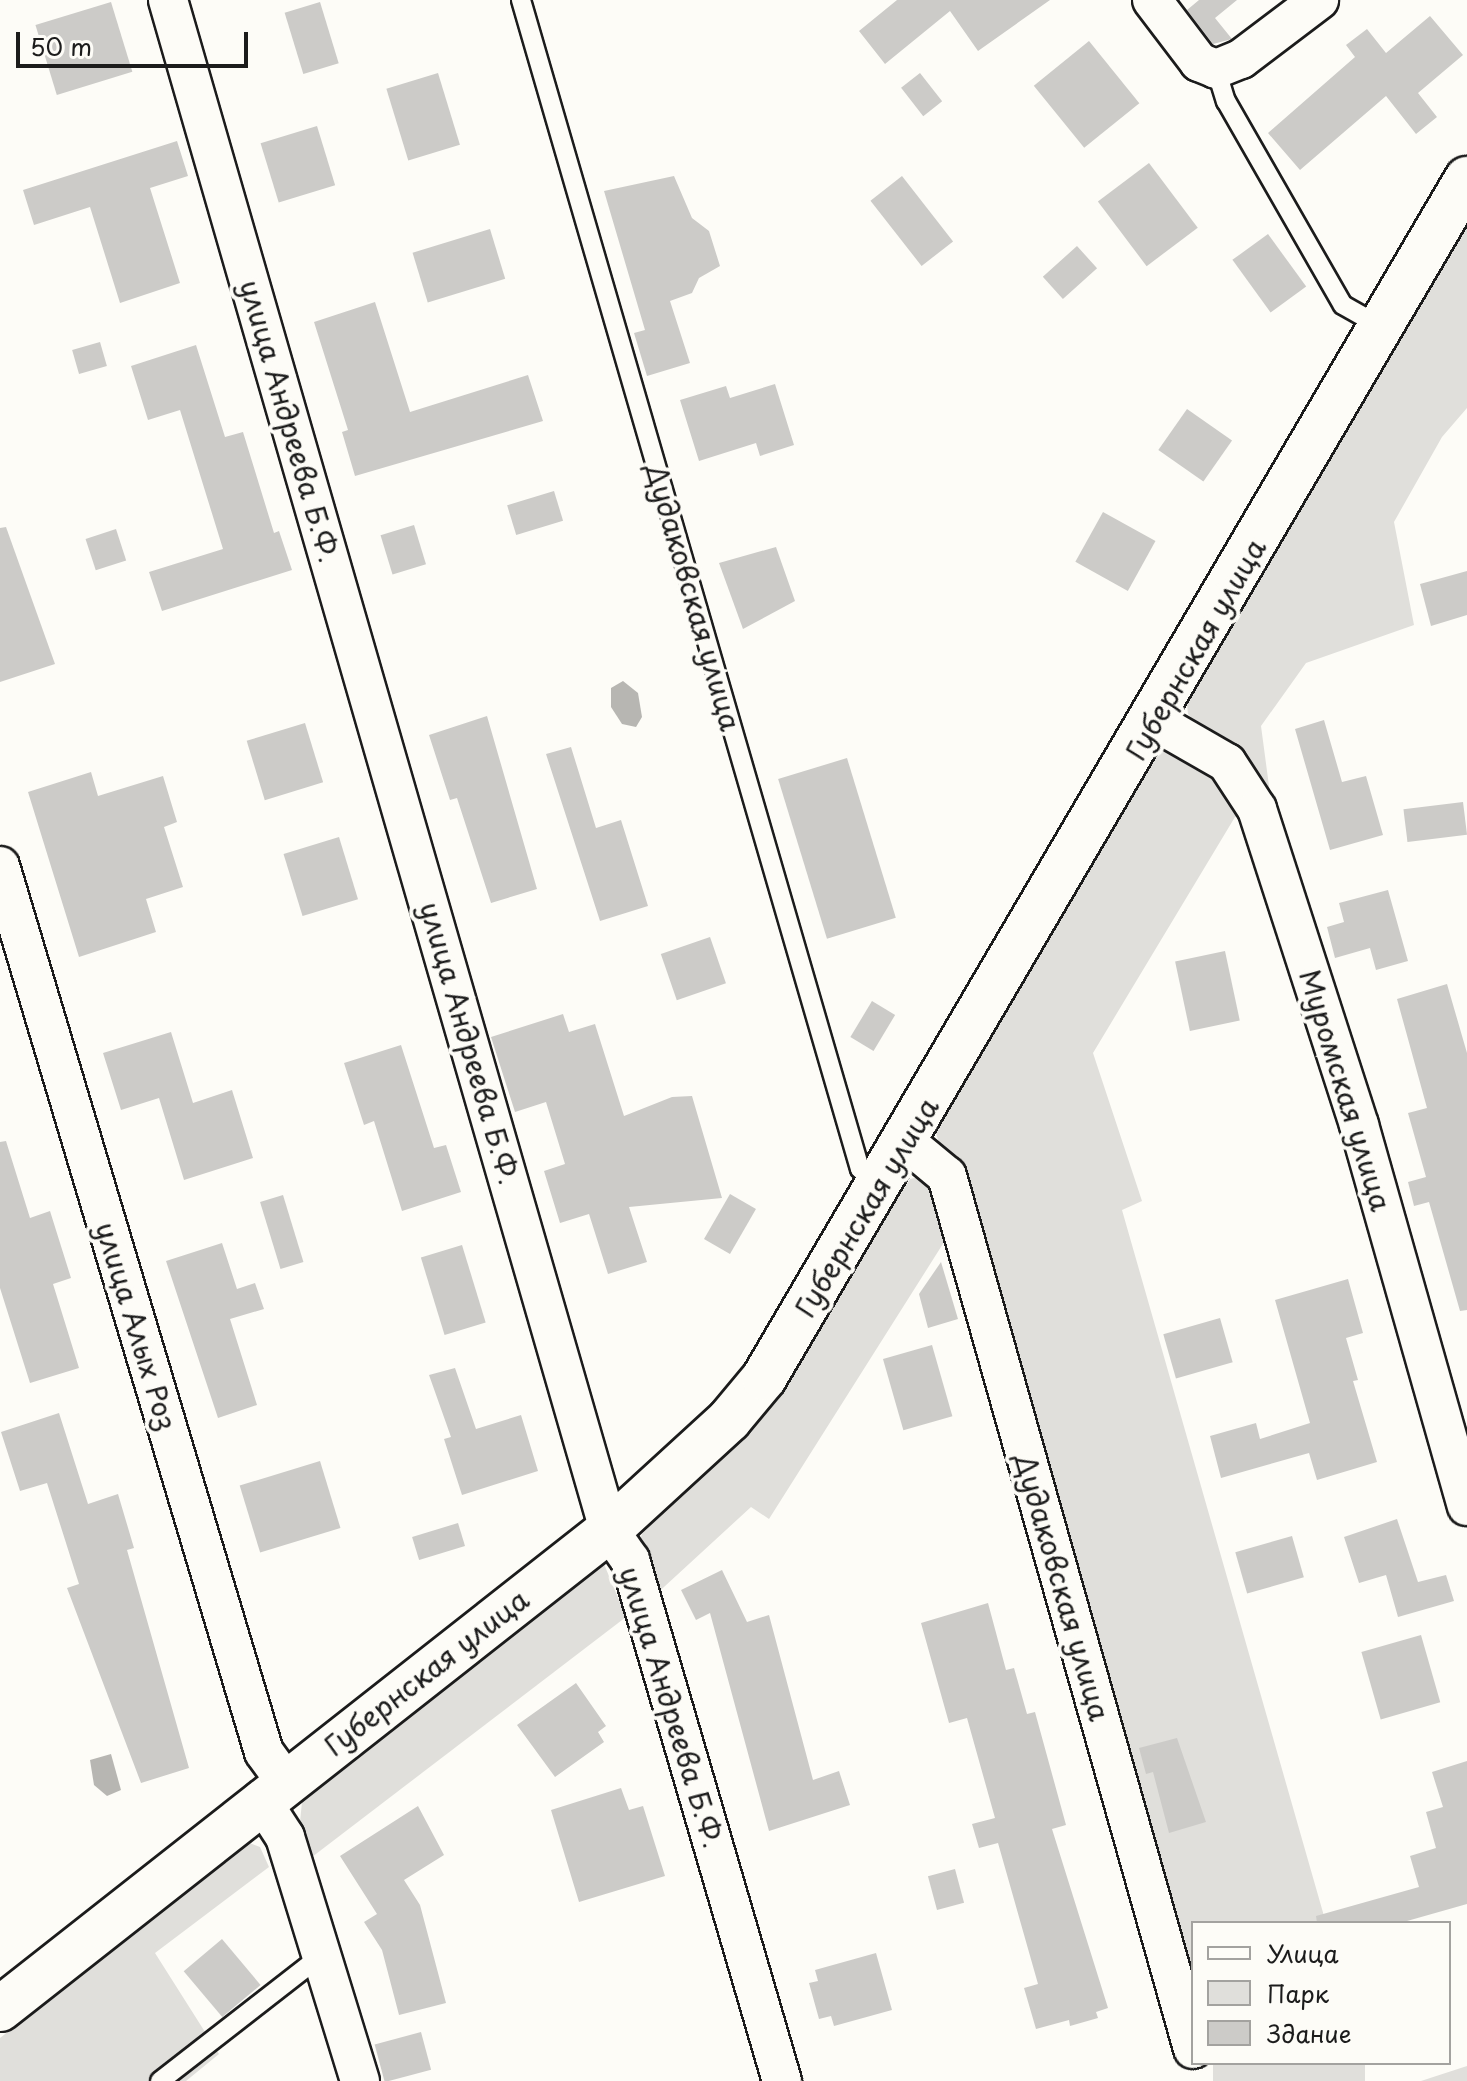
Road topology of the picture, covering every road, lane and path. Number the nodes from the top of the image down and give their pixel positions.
1 (168, 0) edge
2 (521, 0) edge
3 (1152, 0) edge
4 (1319, 0) edge
5 (1216, 69) junction
6 (1467, 179) edge
7 (1382, 328) junction
8 (1154, 721) junction
9 (0, 866) edge
10 (906, 1142) junction
11 (882, 1184) junction
12 (1467, 1506) edge
13 (609, 1530) junction
14 (273, 1790) junction
15 (323, 1954) junction
16 (0, 2009) edge
17 (1191, 2042) edge
18 (160, 2081) edge
19 (360, 2081) edge
20 (782, 2081) edge

1 - 13 street, улица Андреева Б.Ф.
2 - 11 lane, Дудаковская улица
3 - 5 street
4 - 5 street
5 - 7 lane
6 - 7 street, Губернская улица
7 - 8 street, Губернская улица
8 - 10 street, Губернская улица
8 - 12 street, Муромская улица
9 - 14 street, улица Алых Роз
10 - 11 street, Губернская улица
10 - 17 street, Дудаковская улица
11 - 13 street, Губернская улица
13 - 14 street, Губернская улица
13 - 20 street, улица Андреева Б.Ф.
14 - 15 street, улица Алых Роз
14 - 16 street, Губернская улица
15 - 18 lane
15 - 19 street, улица Алых Роз

